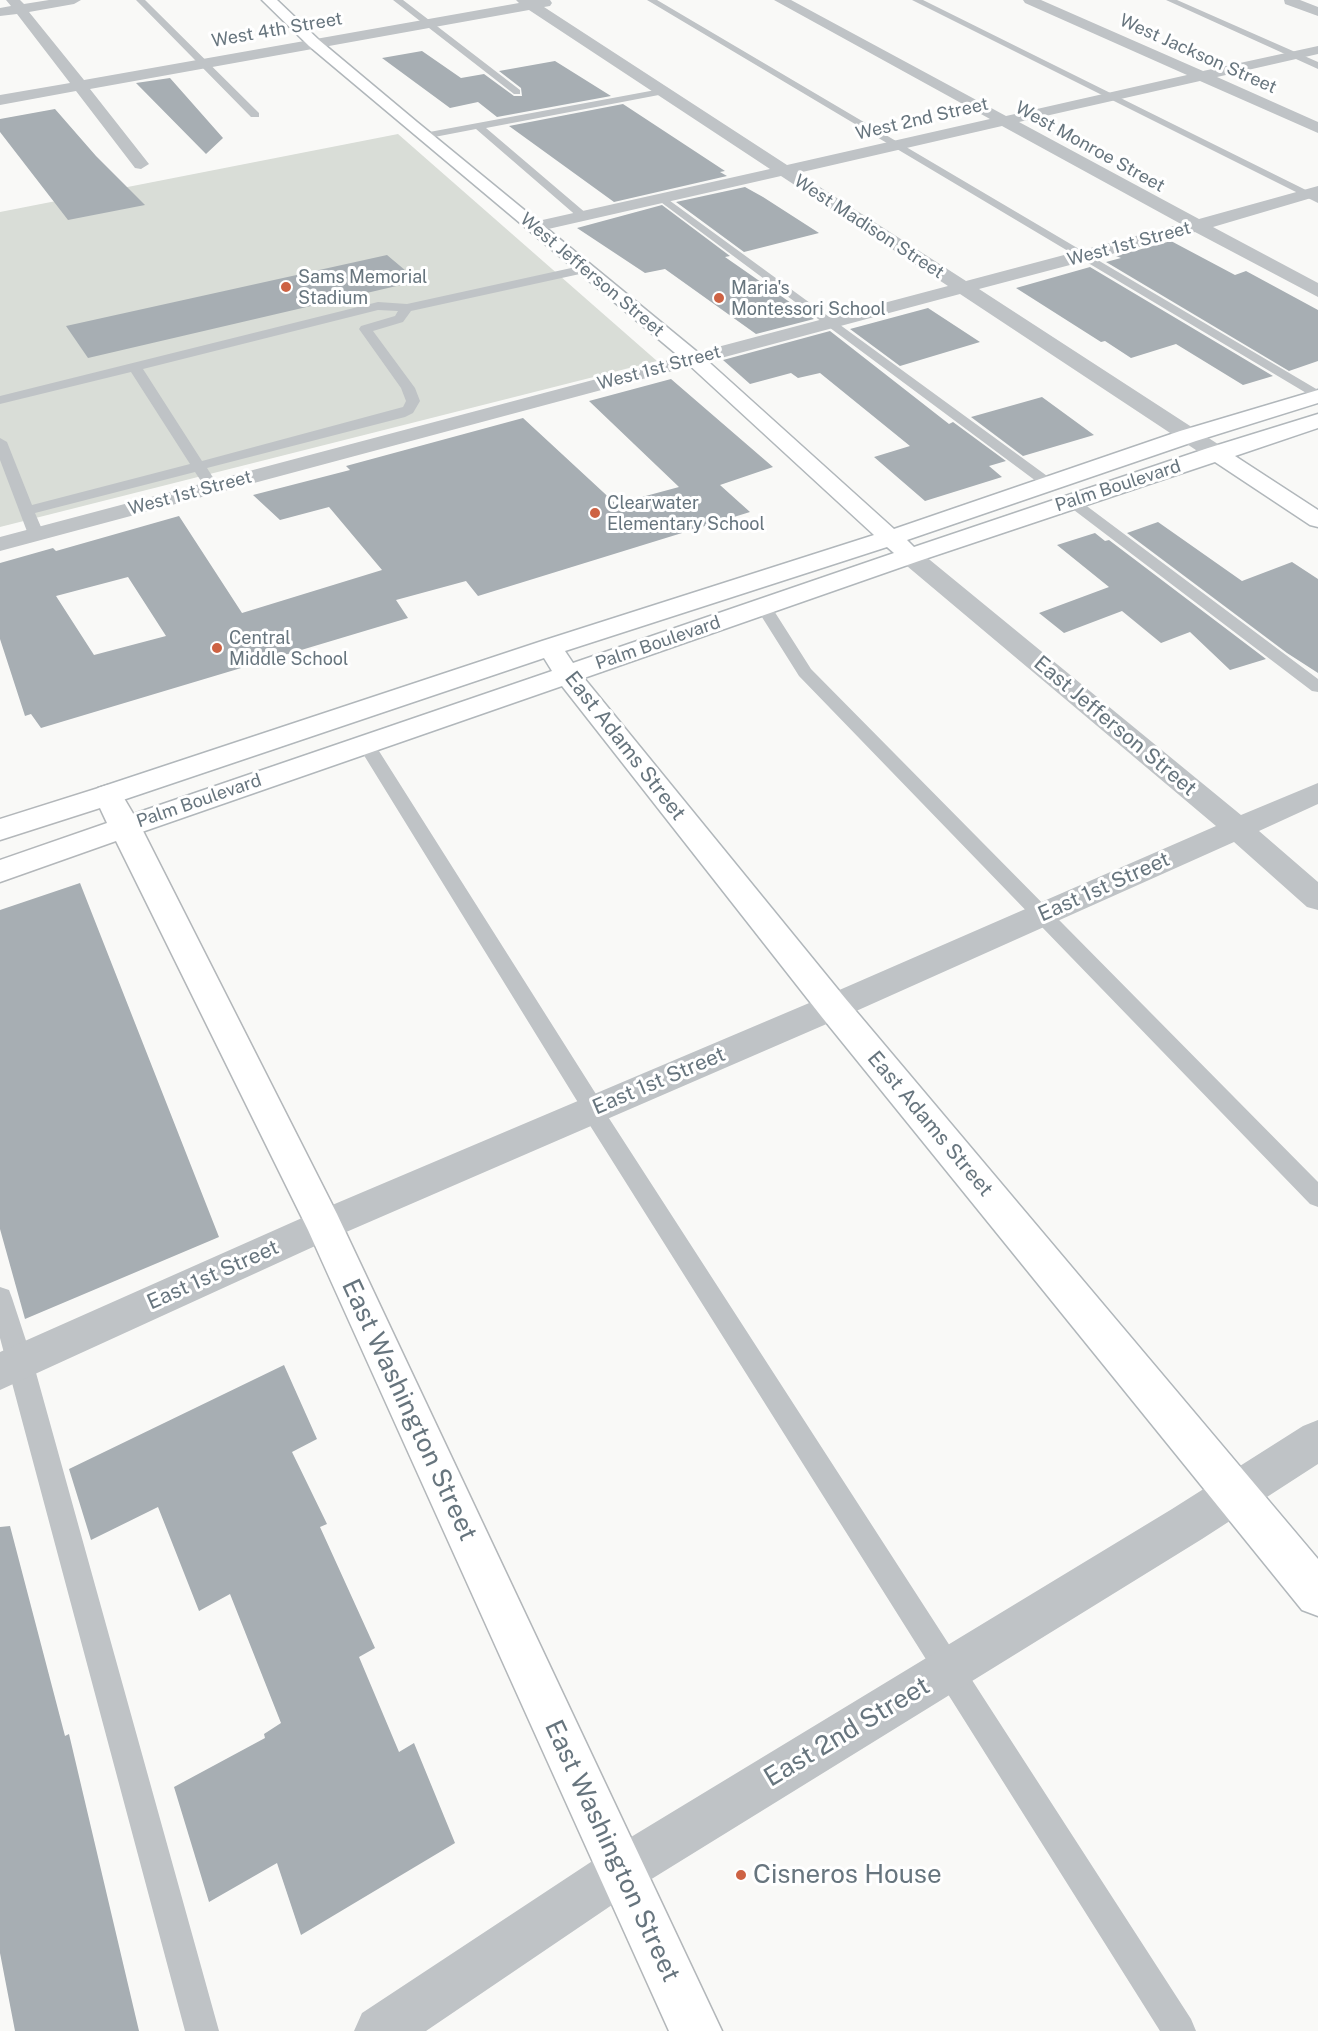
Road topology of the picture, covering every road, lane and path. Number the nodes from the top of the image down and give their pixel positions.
1 (74, 0) edge
2 (140, 0) edge
3 (269, 0) edge
4 (397, 0) edge
5 (560, 0) edge
6 (651, 0) edge
7 (781, 0) edge
8 (916, 0) edge
9 (1030, 0) edge
10 (1170, 0) edge
11 (1290, 1) edge
12 (526, 3) edge
13 (16, 4) edge
14 (0, 12) edge
15 (1318, 12) edge
16 (428, 23) junction
17 (314, 43) junction
18 (1318, 50) edge
19 (1293, 55) junction
20 (201, 63) junction
21 (1318, 66) edge
22 (1197, 75) junction
23 (80, 85) junction
24 (517, 92) dead end
25 (660, 92) junction
26 (1108, 96) junction
27 (0, 100) edge
28 (255, 115) dead end
29 (1001, 120) junction
30 (478, 126) junction
31 (1318, 128) edge
32 (424, 136) junction
33 (897, 145) junction
34 (141, 164) dead end
35 (782, 171) junction
36 (1314, 195) edge
37 (662, 198) junction
38 (583, 216) junction
39 (1194, 226) junction
40 (535, 227) junction
41 (1081, 256) junction
42 (585, 269) junction
43 (964, 288) junction
44 (1318, 291) edge
45 (407, 308) junction
46 (830, 323) junction
47 (694, 359) junction
48 (135, 366) junction
49 (1318, 396) edge
50 (0, 399) edge
51 (1318, 421) edge
52 (1188, 435) junction
53 (0, 442) edge
54 (1216, 453) junction
55 (198, 465) junction
56 (1049, 484) junction
57 (212, 487) junction
58 (1071, 501) junction
59 (27, 511) junction
60 (1318, 520) edge
61 (36, 534) junction
62 (0, 544) edge
63 (901, 546) junction
64 (763, 606) junction
65 (559, 661) junction
66 (1318, 687) edge
67 (344, 716) junction
68 (366, 744) junction
69 (1318, 792) edge
70 (117, 811) junction
71 (1237, 828) junction
72 (0, 830) edge
73 (0, 871) edge
74 (1318, 899) edge
75 (1041, 915) junction
76 (833, 1007) junction
77 (592, 1110) junction
78 (1318, 1197) edge
79 (324, 1226) junction
80 (0, 1298) edge
81 (10, 1366) edge
82 (1318, 1440) edge
83 (1237, 1493) junction
84 (1318, 1594) edge
85 (947, 1671) junction
86 (621, 1871) junction
87 (202, 2031) edge
88 (380, 2031) edge
89 (696, 2031) edge
90 (1179, 2031) edge

1 - 13 street
2 - 20 lane
3 - 17 main road, West Jefferson Street
4 - 16 lane
5 - 12 street, West 4th Street
6 - 33 lane
7 - 29 street, West Monroe Street
8 - 26 lane
9 - 22 street, West Jackson Street
10 - 19 lane
11 - 15 street
12 - 16 street, West 4th Street
12 - 25 street, West Madison Street
13 - 14 street
13 - 23 street
16 - 17 street, West 4th Street
16 - 24 lane
17 - 20 street, West 4th Street
17 - 32 main road, West Jefferson Street
18 - 19 street, West 2nd Street
19 - 21 lane
19 - 22 street, West 2nd Street
20 - 23 street, West 4th Street
20 - 28 lane
22 - 26 street, West 2nd Street
22 - 31 street, West Jackson Street
23 - 27 street, West 4th Street
23 - 34 street
25 - 30 lane
25 - 35 street, West Madison Street
26 - 29 street, West 2nd Street
26 - 36 lane
29 - 33 street, West 2nd Street
29 - 39 street, West Monroe Street
30 - 32 lane
30 - 38 lane
32 - 40 main road, West Jefferson Street
33 - 35 street, West 2nd Street
33 - 41 lane
35 - 37 street, West 2nd Street
35 - 43 street, West Madison Street
36 - 39 street, West 1st Street
37 - 38 street, West 2nd Street
37 - 46 lane
38 - 40 street, West 2nd Street
39 - 41 street, West 1st Street
39 - 44 street, West Monroe Street
40 - 42 main road, West Jefferson Street
41 - 43 street, West 1st Street
41 - 49 lane
42 - 45 lane
42 - 47 main road, West Jefferson Street
43 - 46 street, West 1st Street
43 - 52 street, West Madison Street
45 - 48 lane
45 - 55 lane
46 - 47 street, West 1st Street
46 - 56 lane
47 - 57 street, West 1st Street
47 - 63 main road, West Jefferson Street
48 - 50 lane
48 - 55 lane
49 - 52 main road, Palm Boulevard
51 - 54 main road, Palm Boulevard
52 - 54 street, West Madison Street
52 - 56 main road, Palm Boulevard
53 - 59 lane
54 - 58 main road, Palm Boulevard
54 - 60 main road
55 - 57 lane
55 - 59 lane
56 - 63 main road, Palm Boulevard
57 - 61 street, West 1st Street
58 - 63 main road, Palm Boulevard
58 - 66 lane
59 - 61 lane
61 - 62 street, West 1st Street
63 - 64 main road, Palm Boulevard
63 - 65 main road, Palm Boulevard
63 - 71 street, East Jefferson Street
64 - 65 main road, Palm Boulevard
64 - 75 lane
65 - 67 main road, Palm Boulevard
65 - 68 main road, Palm Boulevard
65 - 76 main road, East Adams Street
67 - 68 main road
67 - 70 main road, Palm Boulevard
68 - 70 main road, Palm Boulevard
68 - 77 lane
69 - 71 street, East 1st Street
70 - 72 main road, Palm Boulevard
70 - 73 main road, Palm Boulevard
70 - 79 main road, East Washington Street
71 - 74 street, East Jefferson Street
71 - 75 street, East 1st Street
75 - 76 street, East 1st Street
75 - 78 lane
76 - 77 street, East 1st Street
76 - 83 main road, East Adams Street
77 - 79 street, East 1st Street
77 - 85 lane
79 - 81 street, East 1st Street
79 - 86 main road, East Washington Street
80 - 81 lane
81 - 87 lane
82 - 83 street, East 2nd Street
83 - 84 main road, East Adams Street
83 - 85 street, East 2nd Street
85 - 86 street, East 2nd Street
85 - 90 lane
86 - 88 street, East 2nd Street
86 - 89 main road, East Washington Street

